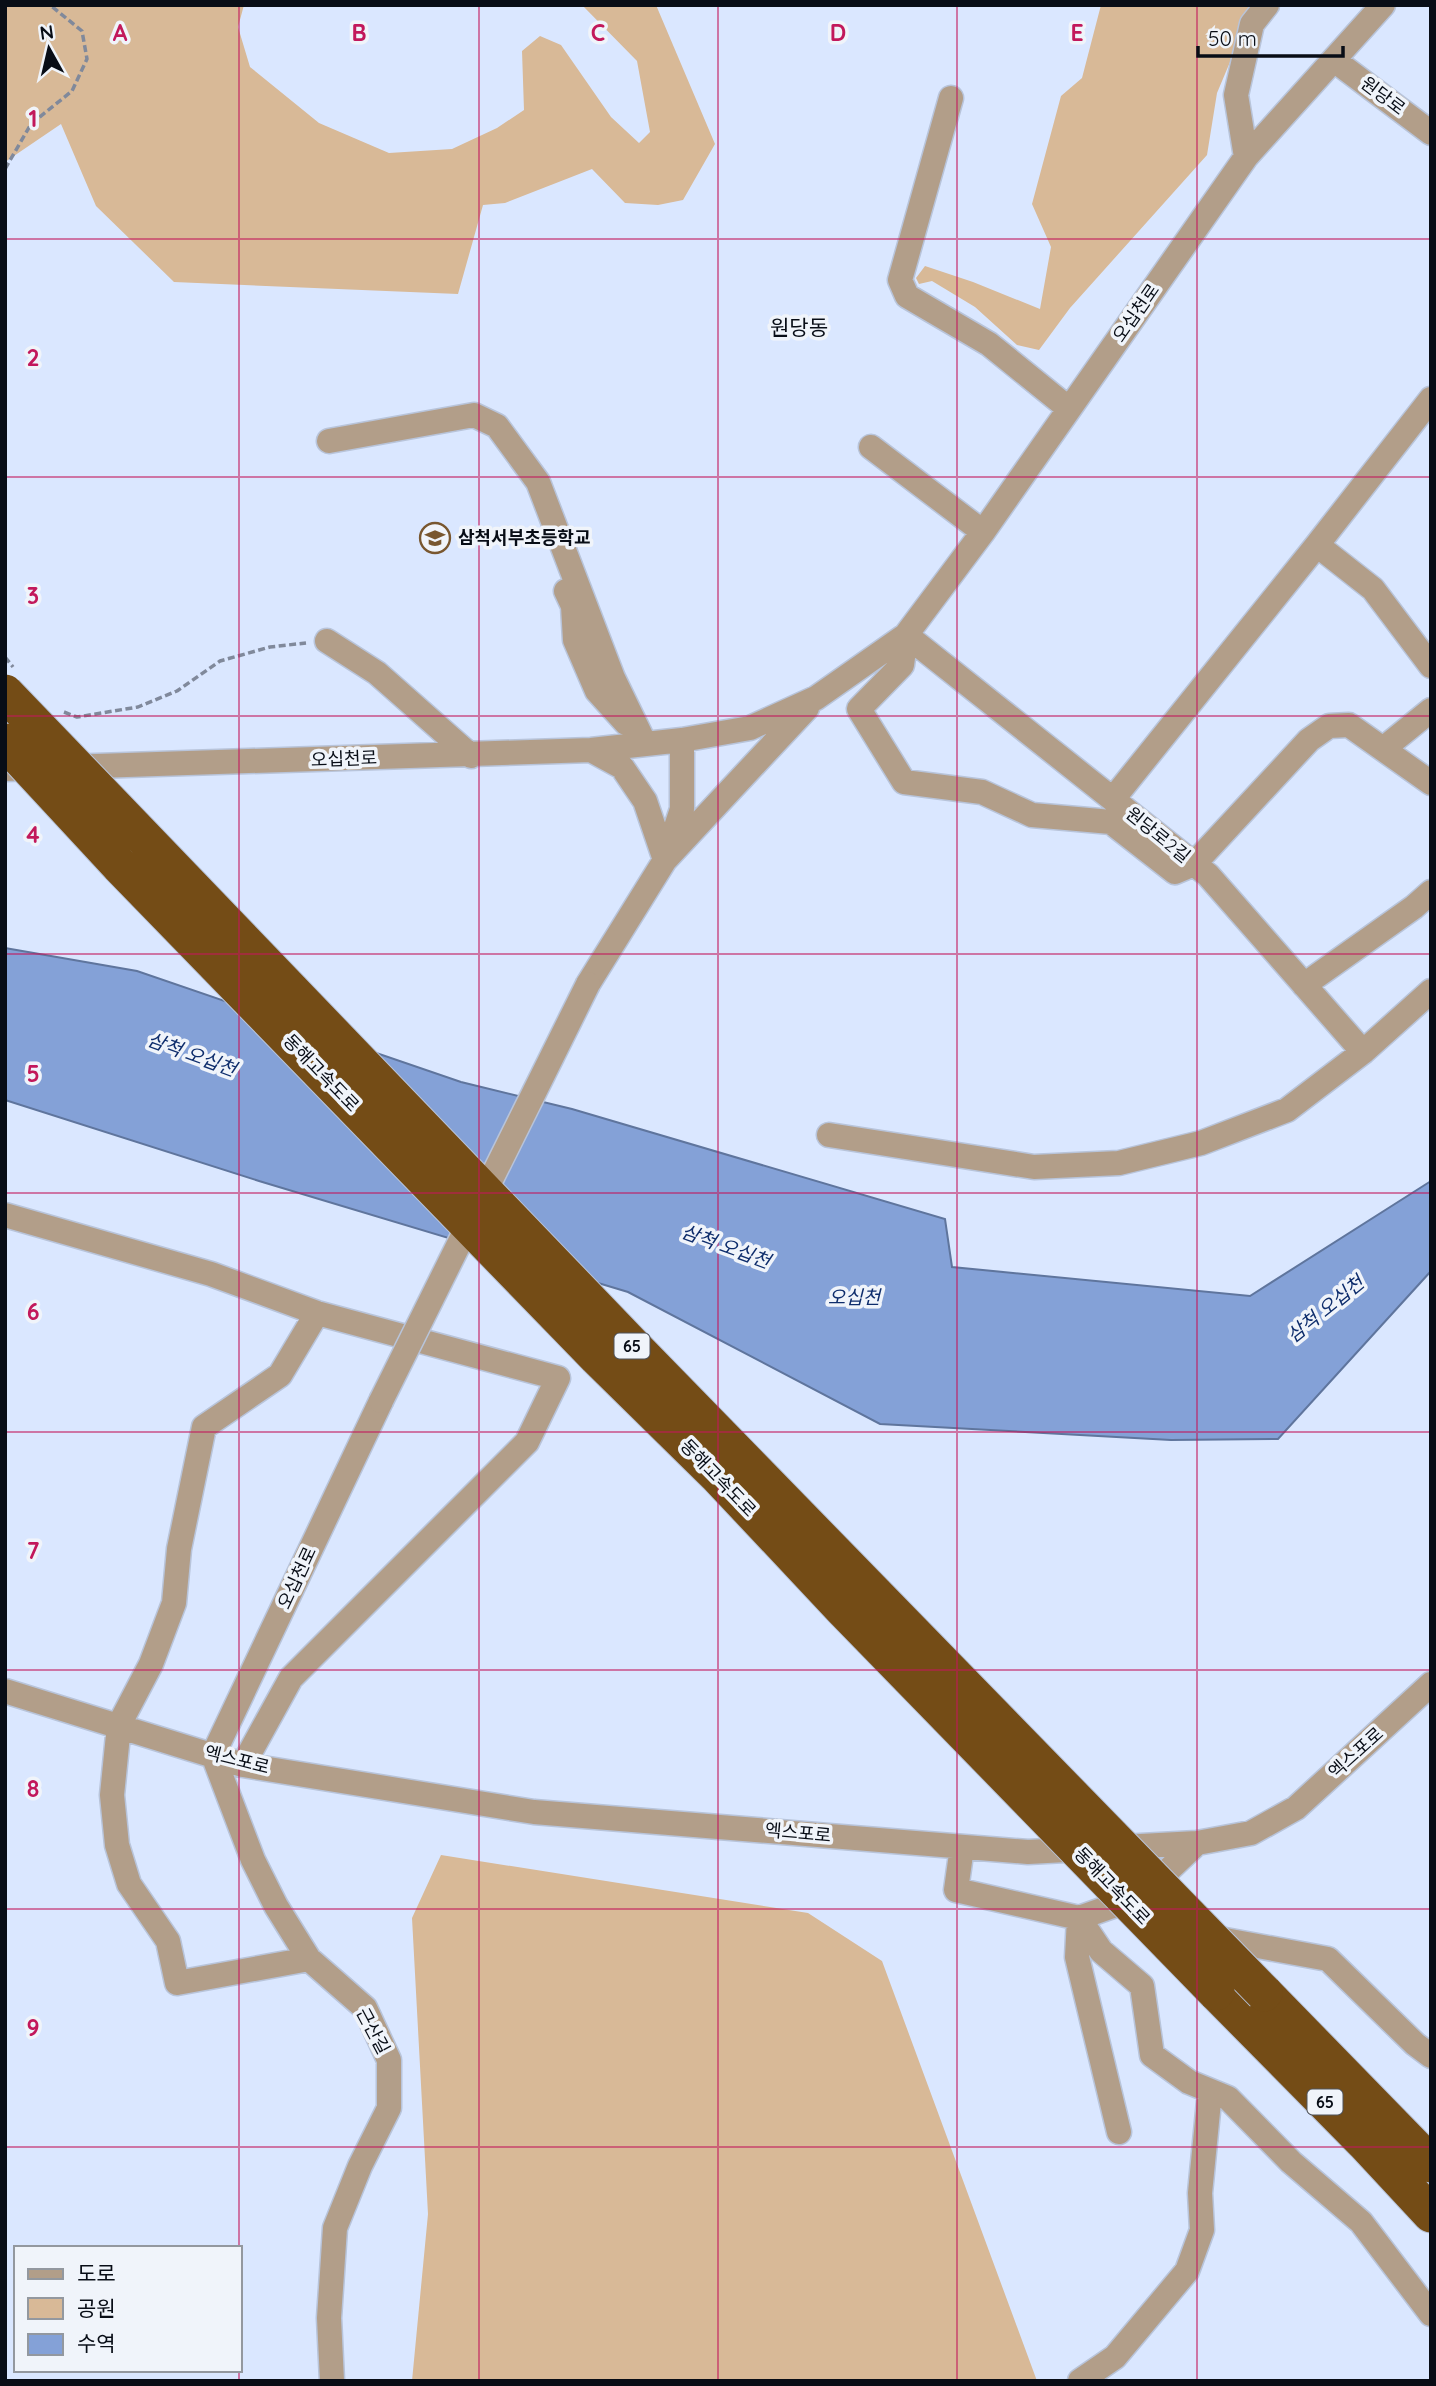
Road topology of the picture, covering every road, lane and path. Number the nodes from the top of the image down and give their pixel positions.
1 (50, 5) edge
2 (1267, 5) edge
3 (1383, 5) edge
4 (1334, 60) junction
5 (951, 98) dead end
6 (1431, 133) edge
7 (1245, 157) junction
8 (5, 169) edge
9 (1431, 399) edge
10 (1068, 408) junction
11 (329, 441) dead end
12 (871, 447) dead end
13 (531, 500) dead end
14 (983, 532) junction
15 (1317, 545) junction
16 (906, 635) junction
17 (327, 641) joint
18 (5, 657) edge
19 (1431, 666) edge
20 (12, 684) edge
21 (816, 698) junction
22 (52, 707) dead end
23 (1431, 710) edge
24 (682, 740) junction
25 (5, 743) edge
26 (645, 744) junction
27 (1383, 749) junction
28 (591, 750) junction
29 (471, 755) junction
30 (5, 769) edge
31 (1431, 783) edge
32 (1113, 799) junction
33 (666, 860) junction
34 (1194, 864) junction
35 (1431, 892) edge
36 (1304, 985) junction
37 (1431, 991) edge
38 (1363, 1052) junction
39 (829, 1135) dead end
40 (5, 1214) edge
41 (317, 1313) junction
42 (1431, 1684) edge
43 (5, 1691) edge
44 (119, 1725) junction
45 (213, 1755) junction
46 (243, 1765) junction
47 (1196, 1843) junction
48 (962, 1847) junction
49 (1141, 1896) junction
50 (1079, 1918) junction
51 (309, 1959) junction
52 (1431, 2056) edge
53 (1210, 2091) junction
54 (1119, 2132) dead end
55 (1431, 2164) edge
56 (1431, 2214) edge
57 (1431, 2314) edge
58 (332, 2381) edge
59 (1080, 2381) edge

1 - 8 path
2 - 7 street
3 - 4 street, 오십천로
4 - 6 street, 원당로
4 - 7 street, 오십천로
5 - 10 street
7 - 10 street, 오십천로
9 - 15 street, 원당로2길
10 - 14 street, 오십천로
11 - 26 street
12 - 14 street
13 - 26 street
14 - 16 street, 오십천로
15 - 19 street
15 - 32 street, 원당로2길
16 - 21 street, 오십천로
16 - 32 street
16 - 34 street
17 - 22 path
17 - 29 street
18 - 20 path
20 - 55 highway, 동해고속도로 / 65, bridge
21 - 24 street, 오십천로
21 - 33 street
23 - 27 street
24 - 26 street, 오십천로
24 - 33 street
25 - 56 highway, 동해고속도로 / 65, bridge
26 - 28 street, 오십천로
27 - 31 street
27 - 34 street
28 - 29 street, 오십천로
28 - 33 street
29 - 30 street, 오십천로
32 - 34 street, 원당로2길
33 - 45 street, 오십천로, bridge
34 - 36 street, 원당로2길
35 - 36 street
36 - 38 street, 원당로2길
37 - 38 street
38 - 39 street
40 - 41 street
41 - 44 street
41 - 46 street
42 - 47 street, 엑스포로
43 - 44 street, 엑스포로
44 - 45 street, 엑스포로
44 - 51 street
45 - 46 street, 엑스포로
45 - 51 street, 근산길
46 - 48 street, 엑스포로
47 - 48 street, 엑스포로
47 - 49 street
48 - 50 street
49 - 50 street
49 - 52 street
50 - 53 street
50 - 54 street
51 - 58 street, 근산길
53 - 57 street
53 - 59 street

